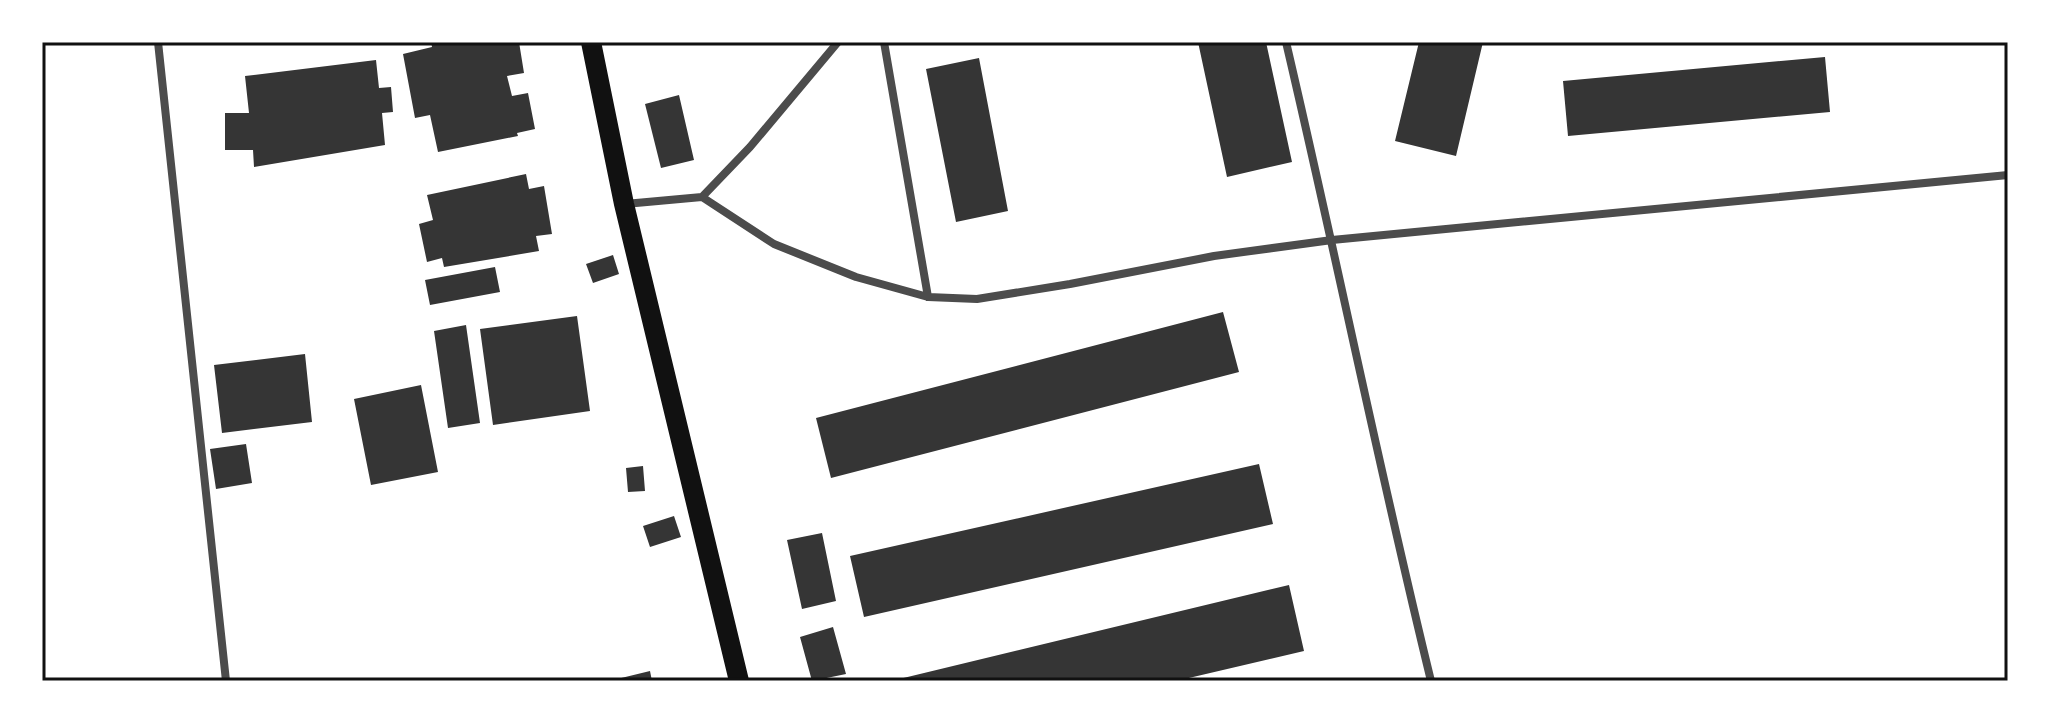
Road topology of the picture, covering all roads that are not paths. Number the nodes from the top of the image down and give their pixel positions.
1 (158, 42) edge
2 (591, 42) edge
3 (838, 42) edge
4 (884, 42) edge
5 (1286, 42) edge
6 (2008, 175) edge
7 (702, 197) junction
8 (624, 204) junction
9 (1332, 240) junction
10 (928, 297) junction
11 (226, 681) edge
12 (739, 681) edge
13 (1431, 681) edge

1 - 11 street
2 - 8 main road
3 - 7 street
4 - 10 street
5 - 9 street
6 - 9 street
7 - 8 street
7 - 10 street
8 - 12 main road
9 - 10 street
9 - 13 street

